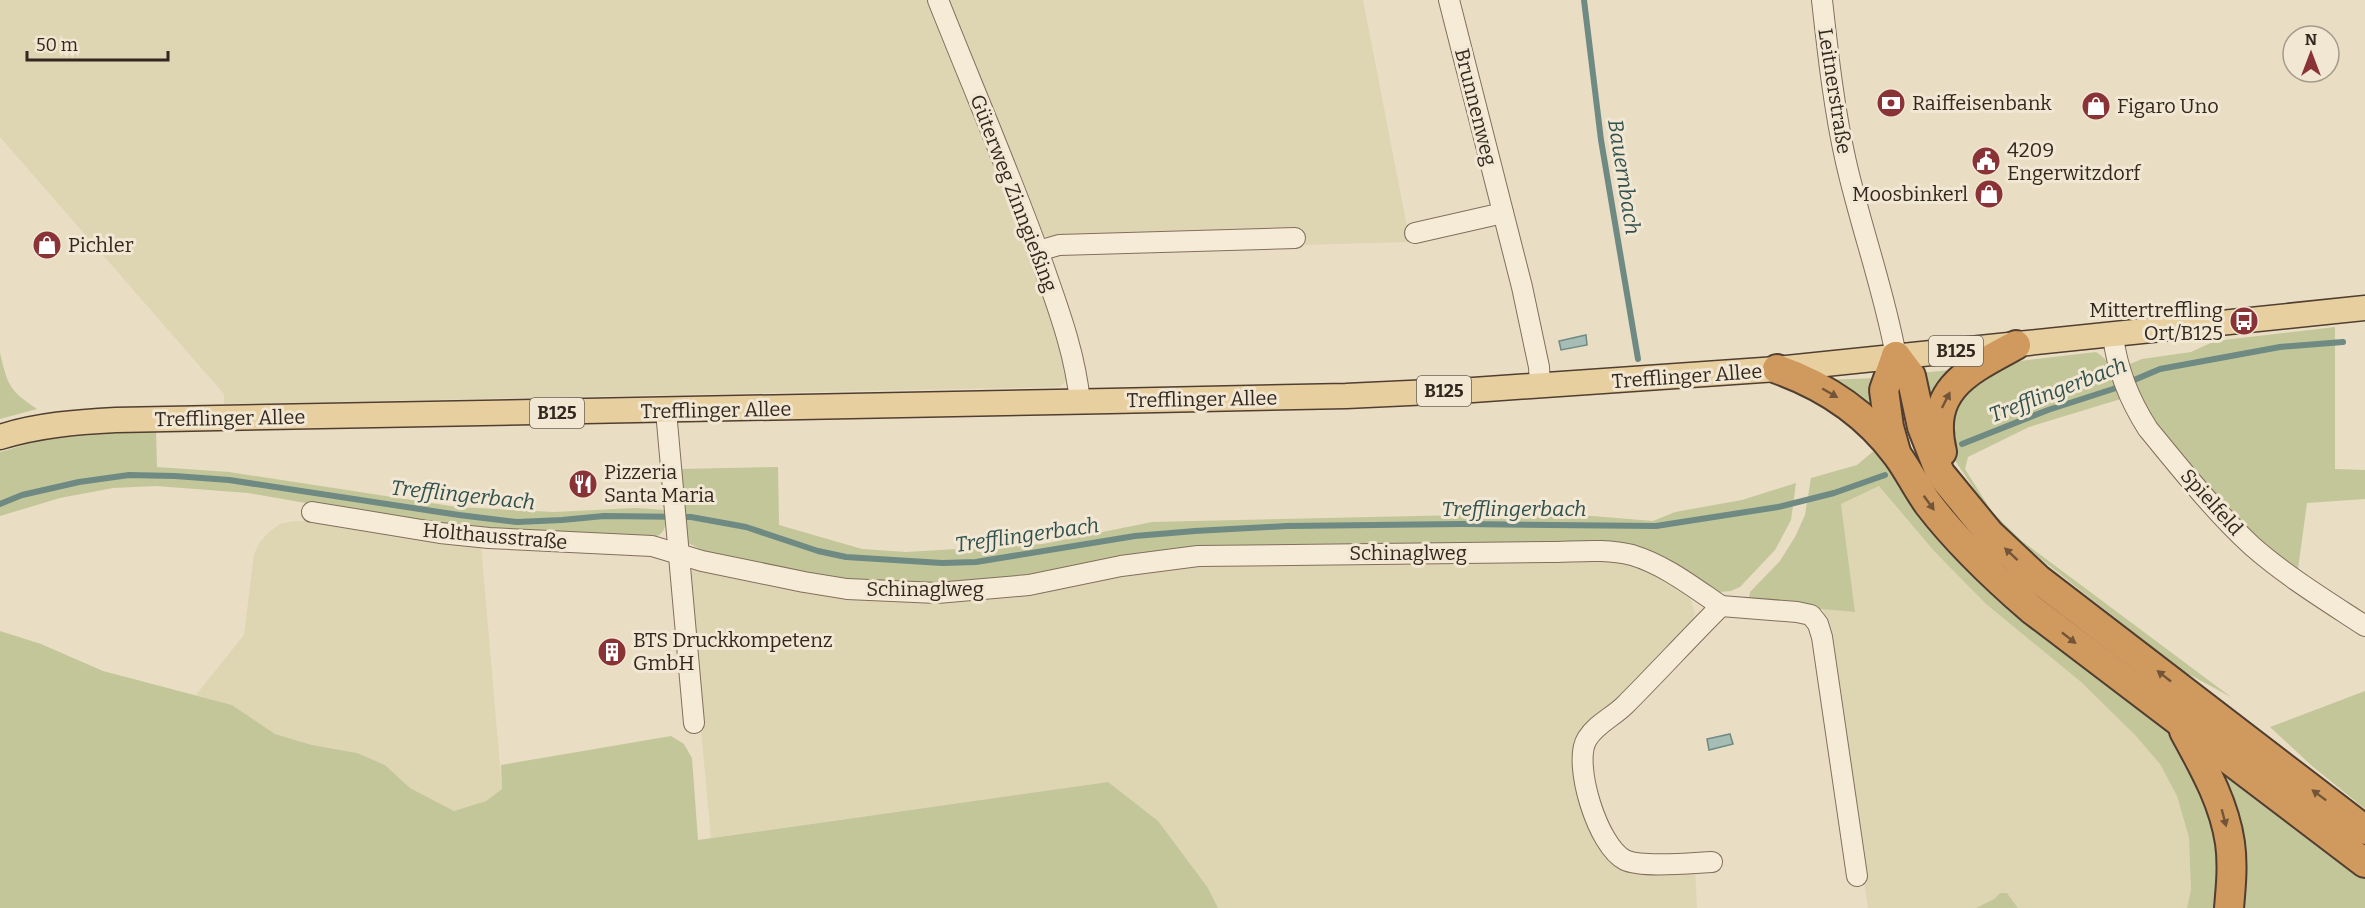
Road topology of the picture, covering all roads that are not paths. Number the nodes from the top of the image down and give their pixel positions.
1 (938, 0) edge
2 (1449, 0) edge
3 (1822, 0) edge
4 (1503, 213) junction
5 (1415, 233) dead end
6 (1295, 238) dead end
7 (1038, 251) junction
8 (2365, 308) edge
9 (2113, 336) junction
10 (2016, 345) junction
11 (1896, 356) junction
12 (1777, 369) junction
13 (1540, 386) junction
14 (1079, 396) junction
15 (666, 411) junction
16 (0, 437) edge
17 (1896, 454) junction
18 (1958, 496) junction
19 (312, 512) dead end
20 (679, 553) junction
21 (1721, 606) junction
22 (2365, 626) edge
23 (2179, 722) junction
24 (694, 723) dead end
25 (2365, 830) edge
26 (1712, 862) dead end
27 (2365, 863) edge
28 (1857, 876) dead end
29 (2229, 908) edge

1 - 7 street, Güterweg Zinngießing
2 - 4 street, Brunnenweg
3 - 11 street, Leitnerstraße
4 - 5 street
4 - 13 street, Brunnenweg
6 - 7 street
7 - 14 street, Güterweg Zinngießing
8 - 9 main road, Trefflinger Allee / B125
9 - 10 main road, Trefflinger Allee / B125
9 - 22 street, Spielfeld
10 - 11 main road, Trefflinger Allee / B125
18 -> 10 highway
11 - 12 main road, Trefflinger Allee / B125
11 - 17 highway
11 - 18 highway
12 - 13 main road, Trefflinger Allee / B125
12 -> 17 highway
13 - 14 main road, Trefflinger Allee / B125
14 - 15 main road, Trefflinger Allee / B125
15 - 16 main road, Trefflinger Allee / B125
15 - 20 street
17 -> 23 highway
25 -> 18 highway
19 - 20 street, Holthausstraße
20 - 21 street, Schinaglweg
20 - 24 street
21 - 26 street
21 - 28 street
23 - 27 highway
23 -> 29 highway

